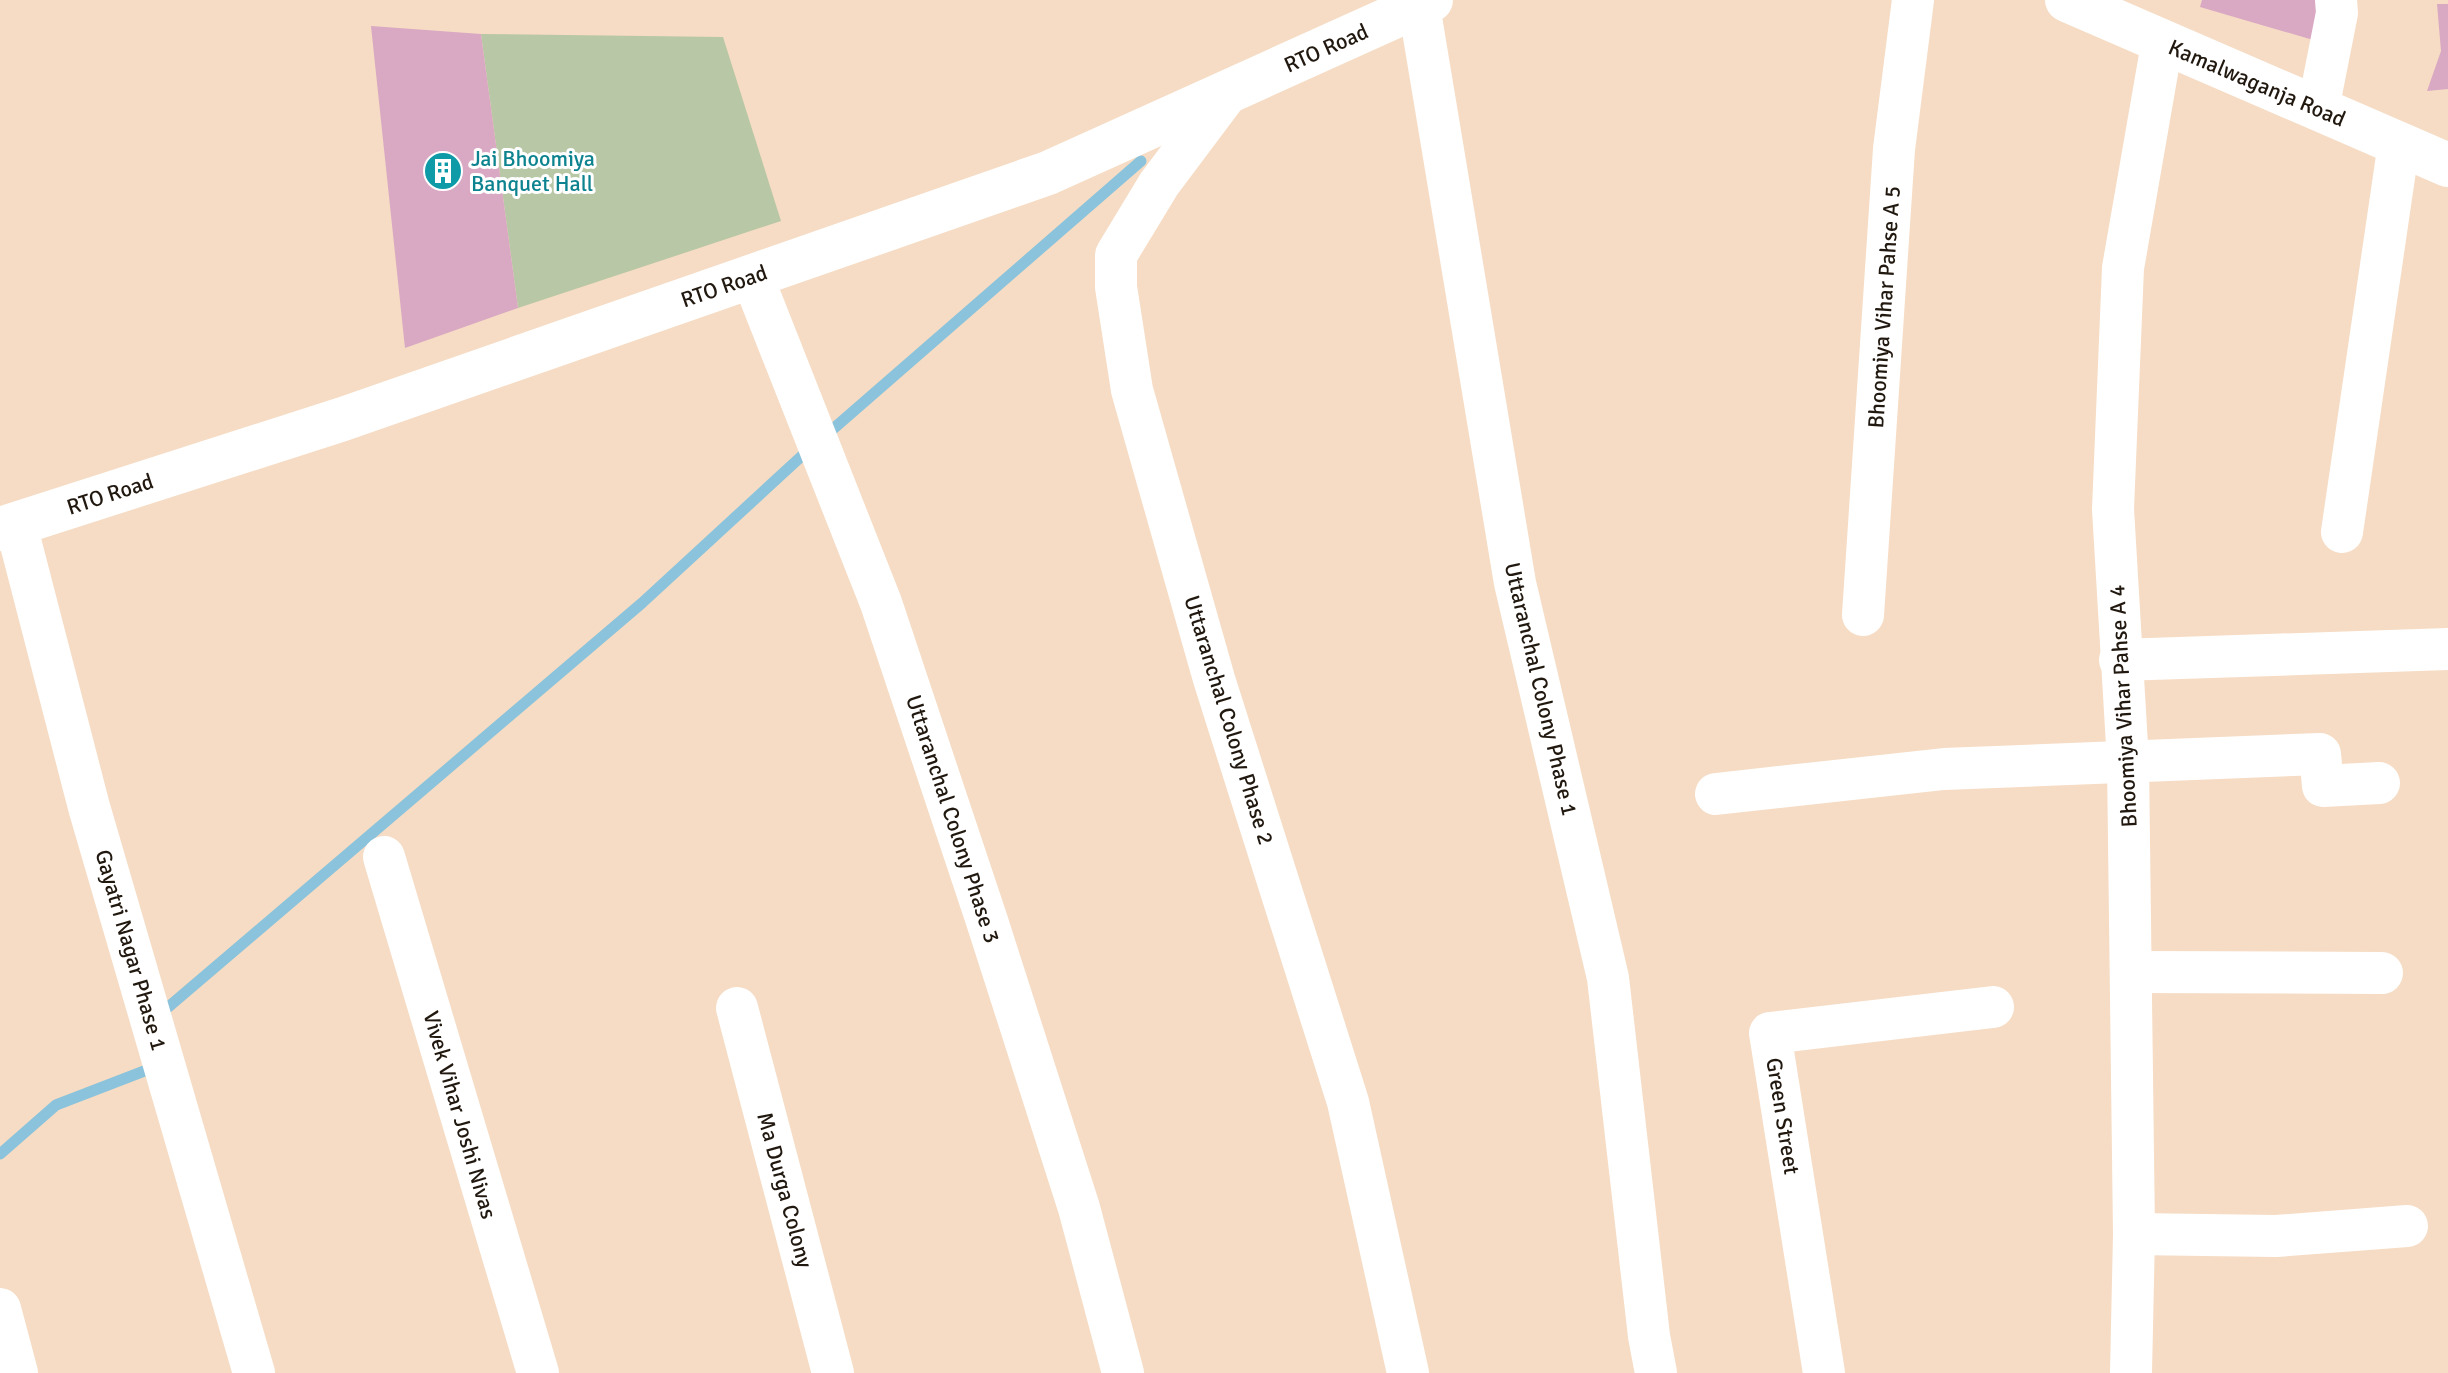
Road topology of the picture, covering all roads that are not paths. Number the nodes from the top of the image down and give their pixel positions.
1 (1913, 0) edge
2 (2067, 0) edge
3 (2336, 0) edge
4 (1425, 3) edge
5 (2162, 44) junction
6 (1228, 92) junction
7 (2318, 109) junction
8 (2399, 143) junction
9 (2448, 165) edge
10 (752, 276) junction
11 (8, 527) edge
12 (2342, 532) dead end
13 (1863, 615) dead end
14 (2448, 649) edge
15 (2120, 660) junction
16 (2128, 762) junction
17 (2379, 783) dead end
18 (1716, 794) dead end
19 (384, 857) dead end
20 (2132, 972) junction
21 (2382, 973) dead end
22 (1993, 1007) dead end
23 (737, 1008) dead end
24 (2407, 1226) dead end
25 (2134, 1234) junction
26 (0, 1309) edge
27 (17, 1373) edge
28 (254, 1373) edge
29 (538, 1373) edge
30 (833, 1373) edge
31 (1123, 1373) edge
32 (1408, 1373) edge
33 (1656, 1373) edge
34 (1824, 1373) edge
35 (2131, 1373) edge

1 - 13 street, Bhoomiya Vihar Pahse A 5
2 - 5 street, Kamalwaganja Road
3 - 7 street
4 - 6 street, RTO Road
4 - 33 street, Uttaranchal Colony Phase 1
5 - 7 street, Kamalwaganja Road
5 - 15 street, Bhoomiya Vihar Pahse A 4
6 - 10 street, RTO Road
6 - 32 street, Uttaranchal Colony Phase 2
7 - 8 street, Kamalwaganja Road
8 - 9 street, Kamalwaganja Road
8 - 12 street
10 - 11 street, RTO Road
10 - 31 street, Uttaranchal Colony Phase 3
11 - 28 street, Gayatri Nagar Phase 1
14 - 15 street
15 - 16 street, Bhoomiya Vihar Pahse A 4
16 - 17 street
16 - 18 street
16 - 20 street, Bhoomiya Vihar Pahse A 4
19 - 29 street, Vivek Vihar Joshi Nivas
20 - 21 street
20 - 25 street, Bhoomiya Vihar Pahse A 4
22 - 34 street, Green Street
23 - 30 street, Ma Durga Colony
24 - 25 street
25 - 35 street, Bhoomiya Vihar Pahse A 4
26 - 27 street

